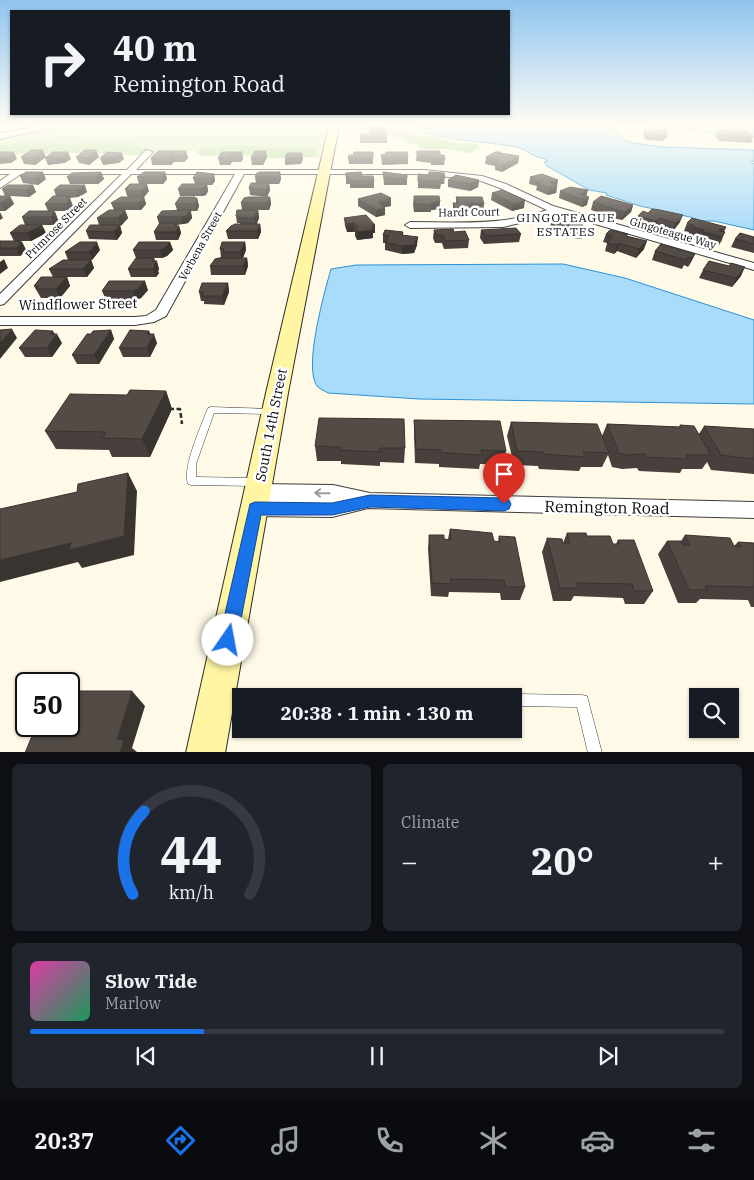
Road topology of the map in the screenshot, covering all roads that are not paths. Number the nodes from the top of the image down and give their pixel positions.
1 (140, 161) edge
2 (327, 161) edge
3 (0, 172) edge
4 (19, 172) junction
5 (130, 172) junction
6 (241, 172) junction
7 (325, 172) junction
8 (0, 185) edge
9 (556, 210) junction
10 (410, 225) dead end
11 (754, 267) edge
12 (0, 301) edge
13 (155, 316) joint
14 (0, 321) edge
15 (273, 411) junction
16 (258, 494) junction
17 (754, 510) edge
18 (217, 696) junction
19 (232, 696) edge
20 (522, 700) edge
21 (205, 752) edge
22 (595, 752) edge

1 - 5 street, Primrose Street
2 - 7 main road, South 14th Street
3 - 4 street, Gingoteague Way
4 - 5 street, Gingoteague Way
4 - 8 street
5 - 6 street, Gingoteague Way
5 - 12 street, Primrose Street
6 - 7 street, Gingoteague Way
6 - 13 street, Verbena Street
7 - 9 street, Gingoteague Way
7 - 15 main road, South 14th Street
9 - 10 street, Hardt Court
9 - 11 street, Gingoteague Way
13 - 14 street, Windflower Street
15 - 16 main road, South 14th Street
15 - 16 lane
16 - 17 street, Remington Road
16 - 18 main road, South 14th Street
18 - 19 lane
18 - 21 main road, South 14th Street
20 - 22 lane

